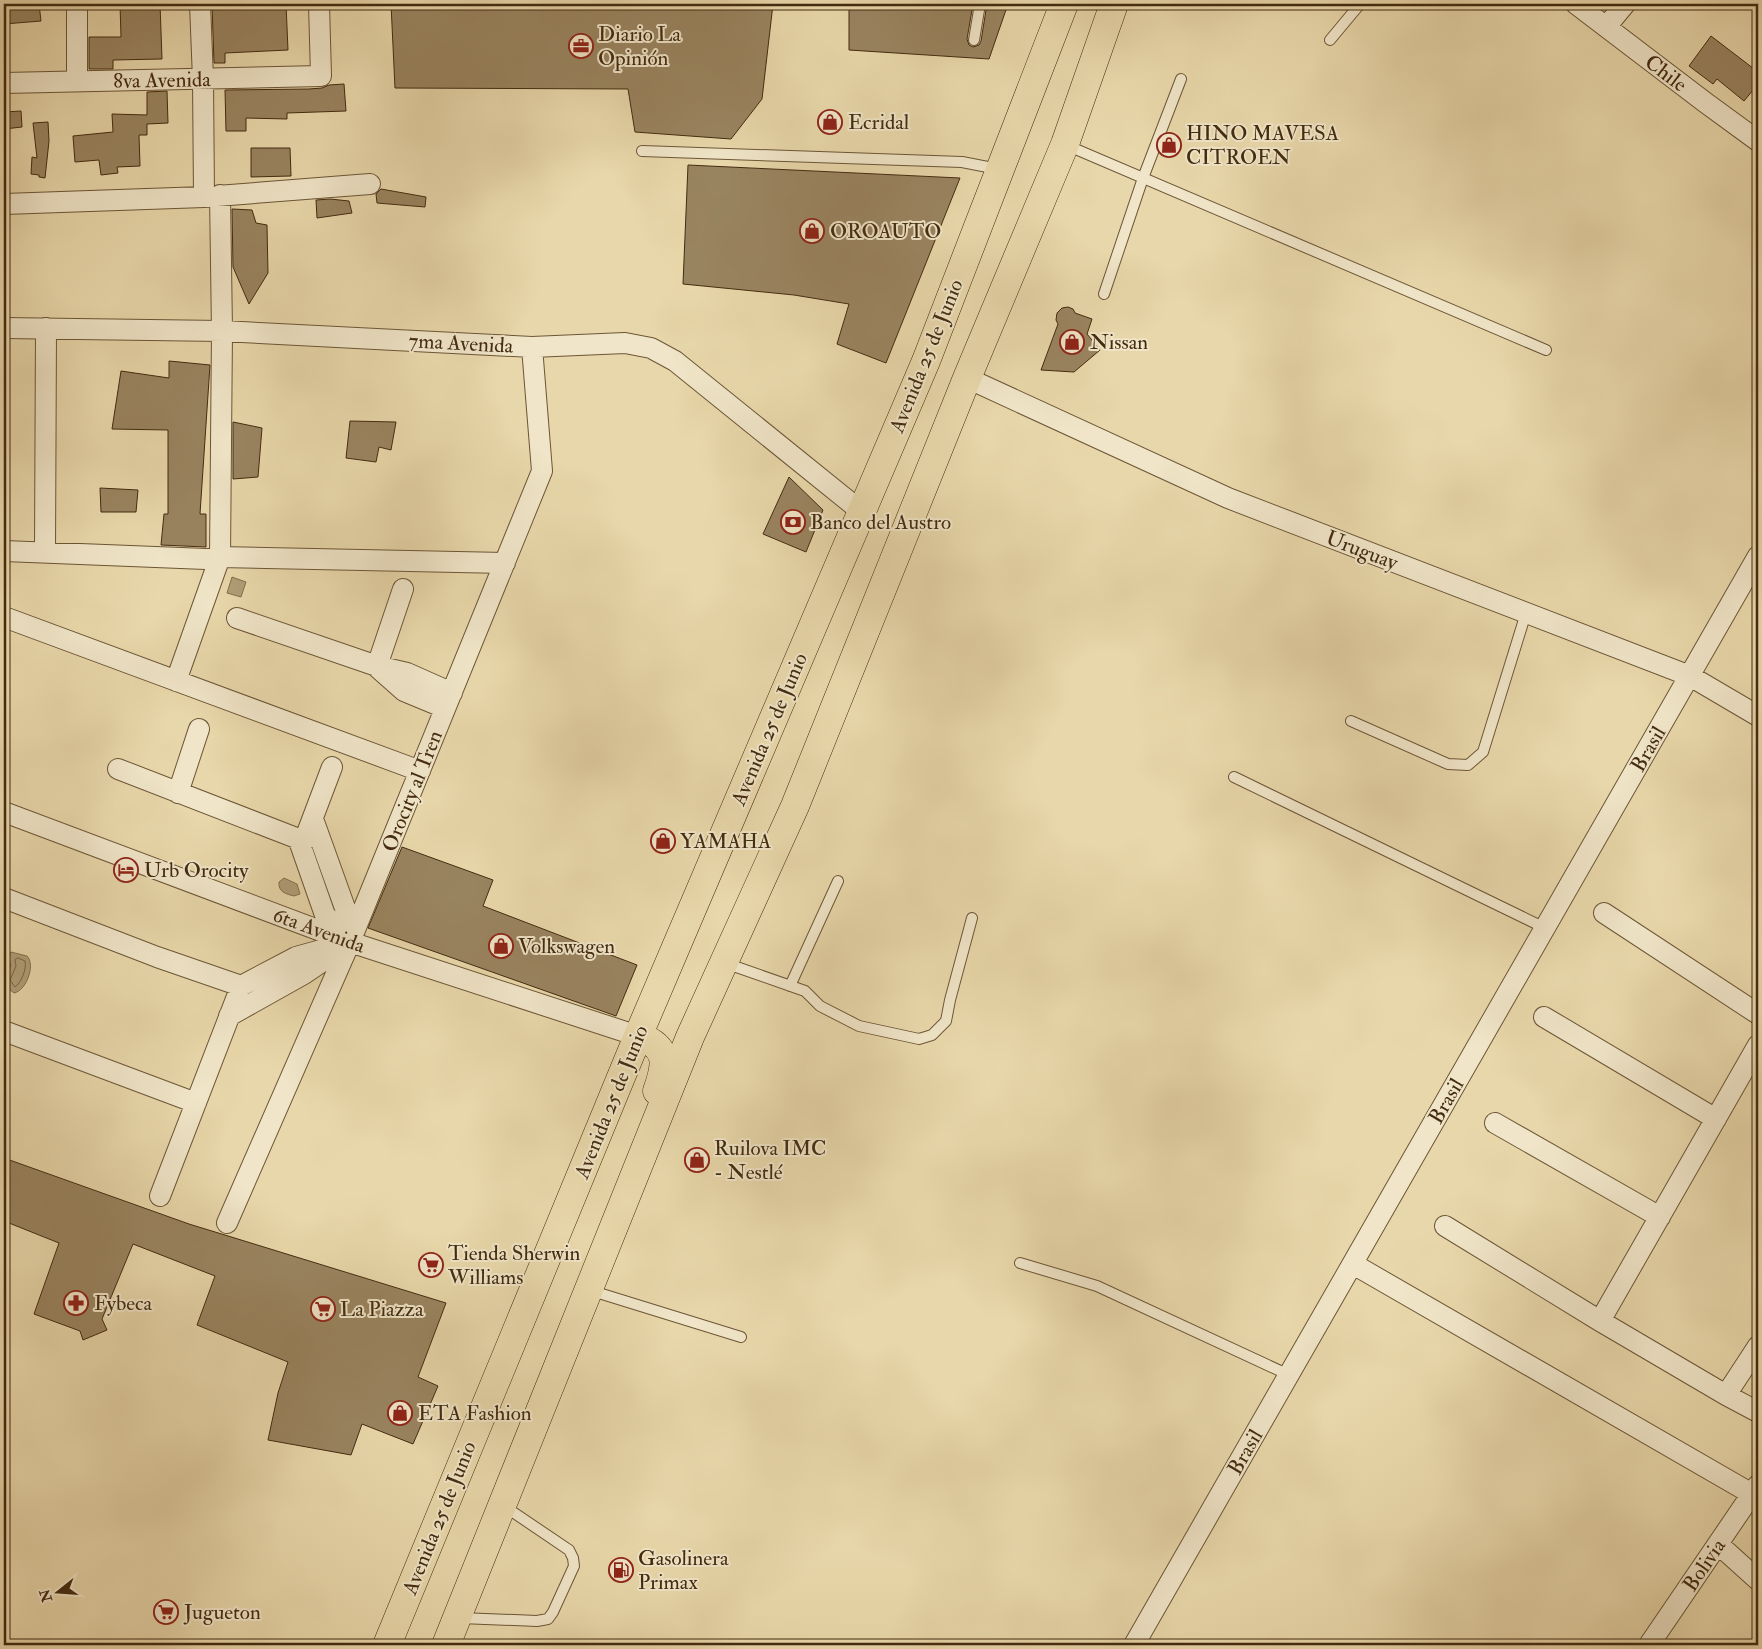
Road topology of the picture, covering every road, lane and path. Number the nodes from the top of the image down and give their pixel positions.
1 (77, 4) edge
2 (200, 4) edge
3 (319, 4) edge
4 (980, 4) edge
5 (1064, 4) edge
6 (1114, 4) edge
7 (1360, 4) edge
8 (1576, 4) edge
9 (1625, 4) edge
10 (1606, 27) junction
11 (974, 40) dead end
12 (1330, 40) dead end
13 (203, 79) junction
14 (1181, 79) dead end
15 (77, 82) junction
16 (4, 83) edge
17 (1758, 141) edge
18 (1065, 144) junction
19 (642, 151) dead end
20 (999, 170) junction
21 (1143, 178) junction
22 (370, 184) dead end
23 (212, 196) junction
24 (4, 204) edge
25 (1104, 294) dead end
26 (4, 328) edge
27 (46, 328) junction
28 (222, 331) junction
29 (532, 346) junction
30 (1546, 350) dead end
31 (967, 378) junction
32 (862, 512) junction
33 (4, 551) edge
34 (45, 552) junction
35 (1758, 556) edge
36 (220, 557) junction
37 (505, 563) junction
38 (403, 589) dead end
39 (1526, 613) junction
40 (4, 617) edge
41 (237, 618) dead end
42 (377, 666) junction
43 (1690, 676) junction
44 (176, 681) junction
45 (448, 701) junction
46 (1758, 716) edge
47 (1351, 721) dead end
48 (199, 728) dead end
49 (332, 768) dead end
50 (118, 769) dead end
51 (420, 771) junction
52 (1234, 777) dead end
53 (178, 792) junction
54 (4, 812) edge
55 (313, 819) junction
56 (298, 838) junction
57 (838, 880) dead end
58 (4, 898) edge
59 (1604, 913) dead end
60 (972, 918) dead end
61 (1545, 928) junction
62 (350, 942) junction
63 (724, 962) junction
64 (241, 986) junction
65 (790, 986) junction
66 (1758, 1014) edge
67 (229, 1016) junction
68 (1544, 1016) dead end
69 (4, 1031) edge
70 (638, 1036) junction
71 (1758, 1045) edge
72 (196, 1103) junction
73 (1716, 1119) junction
74 (1495, 1123) dead end
75 (160, 1196) dead end
76 (621, 1209) junction
77 (1660, 1217) junction
78 (227, 1223) dead end
79 (1445, 1226) dead end
80 (1020, 1263) dead end
81 (1353, 1264) junction
82 (588, 1290) junction
83 (1600, 1321) junction
84 (741, 1337) dead end
85 (1758, 1346) edge
86 (1289, 1375) junction
87 (1726, 1395) junction
88 (1758, 1412) edge
89 (1755, 1489) edge
90 (502, 1504) junction
91 (1718, 1544) junction
92 (1758, 1580) edge
93 (456, 1618) junction
94 (387, 1645) edge
95 (446, 1645) edge
96 (1134, 1645) edge
97 (1649, 1645) edge

1 - 15 street
2 - 13 street
3 - 13 street, 8va Avenida
4 - 11 lane
5 - 20 main road, Avenida 25 de Junio
6 - 18 main road
7 - 12 lane
8 - 10 street, Chile
9 - 10 street
10 - 17 street, Chile
13 - 15 street, 8va Avenida
13 - 23 street
14 - 21 lane
15 - 16 street, 8va Avenida
18 - 21 lane
18 - 31 main road
19 - 20 lane
20 - 32 main road, Avenida 25 de Junio
21 - 25 lane
21 - 30 lane
22 - 23 street
23 - 24 street
23 - 28 street
26 - 27 street, 7ma Avenida
27 - 28 street, 7ma Avenida
27 - 34 street
28 - 29 street, 7ma Avenida
28 - 36 street
29 - 32 street, 7ma Avenida
29 - 37 street, Orocity al Tren
31 - 39 street, Uruguay
31 - 63 main road
32 - 70 main road, Avenida 25 de Junio
33 - 34 street
34 - 36 street
35 - 43 street, Brasil
36 - 37 street
36 - 44 street
37 - 45 street, Orocity al Tren
38 - 42 street
39 - 43 street, Uruguay
39 - 47 lane
40 - 44 street
41 - 42 street
42 - 45 street
43 - 46 street, Uruguay
43 - 61 street, Brasil
44 - 51 street
45 - 51 street, Orocity al Tren
48 - 53 street
49 - 55 street
50 - 53 street
51 - 62 street, Orocity al Tren
52 - 61 lane
53 - 56 street
54 - 62 street, 6ta Avenida
55 - 56 street
55 - 62 street
56 - 62 street
57 - 65 lane
58 - 64 street
59 - 66 street
60 - 65 lane
61 - 81 street, Brasil
62 - 64 street
62 - 67 street
62 - 70 street, 6ta Avenida
62 - 78 street, Orocity al Tren
63 - 65 lane
63 - 76 main road
64 - 67 street
67 - 72 street
68 - 73 street
69 - 72 street
70 - 76 main road
70 - 94 main road, Avenida 25 de Junio
71 - 73 street
72 - 75 street
73 - 77 street
74 - 77 street
76 - 82 main road
77 - 83 street
79 - 83 street
80 - 86 lane
81 - 86 street, Brasil
81 - 89 street
82 - 84 lane
82 - 90 main road
83 - 87 street
85 - 87 street
86 - 96 street, Brasil
87 - 88 street
89 - 91 street, Bolivia
90 - 93 main road
90 - 93 lane
91 - 92 street
91 - 97 street, Bolivia
93 - 95 main road

